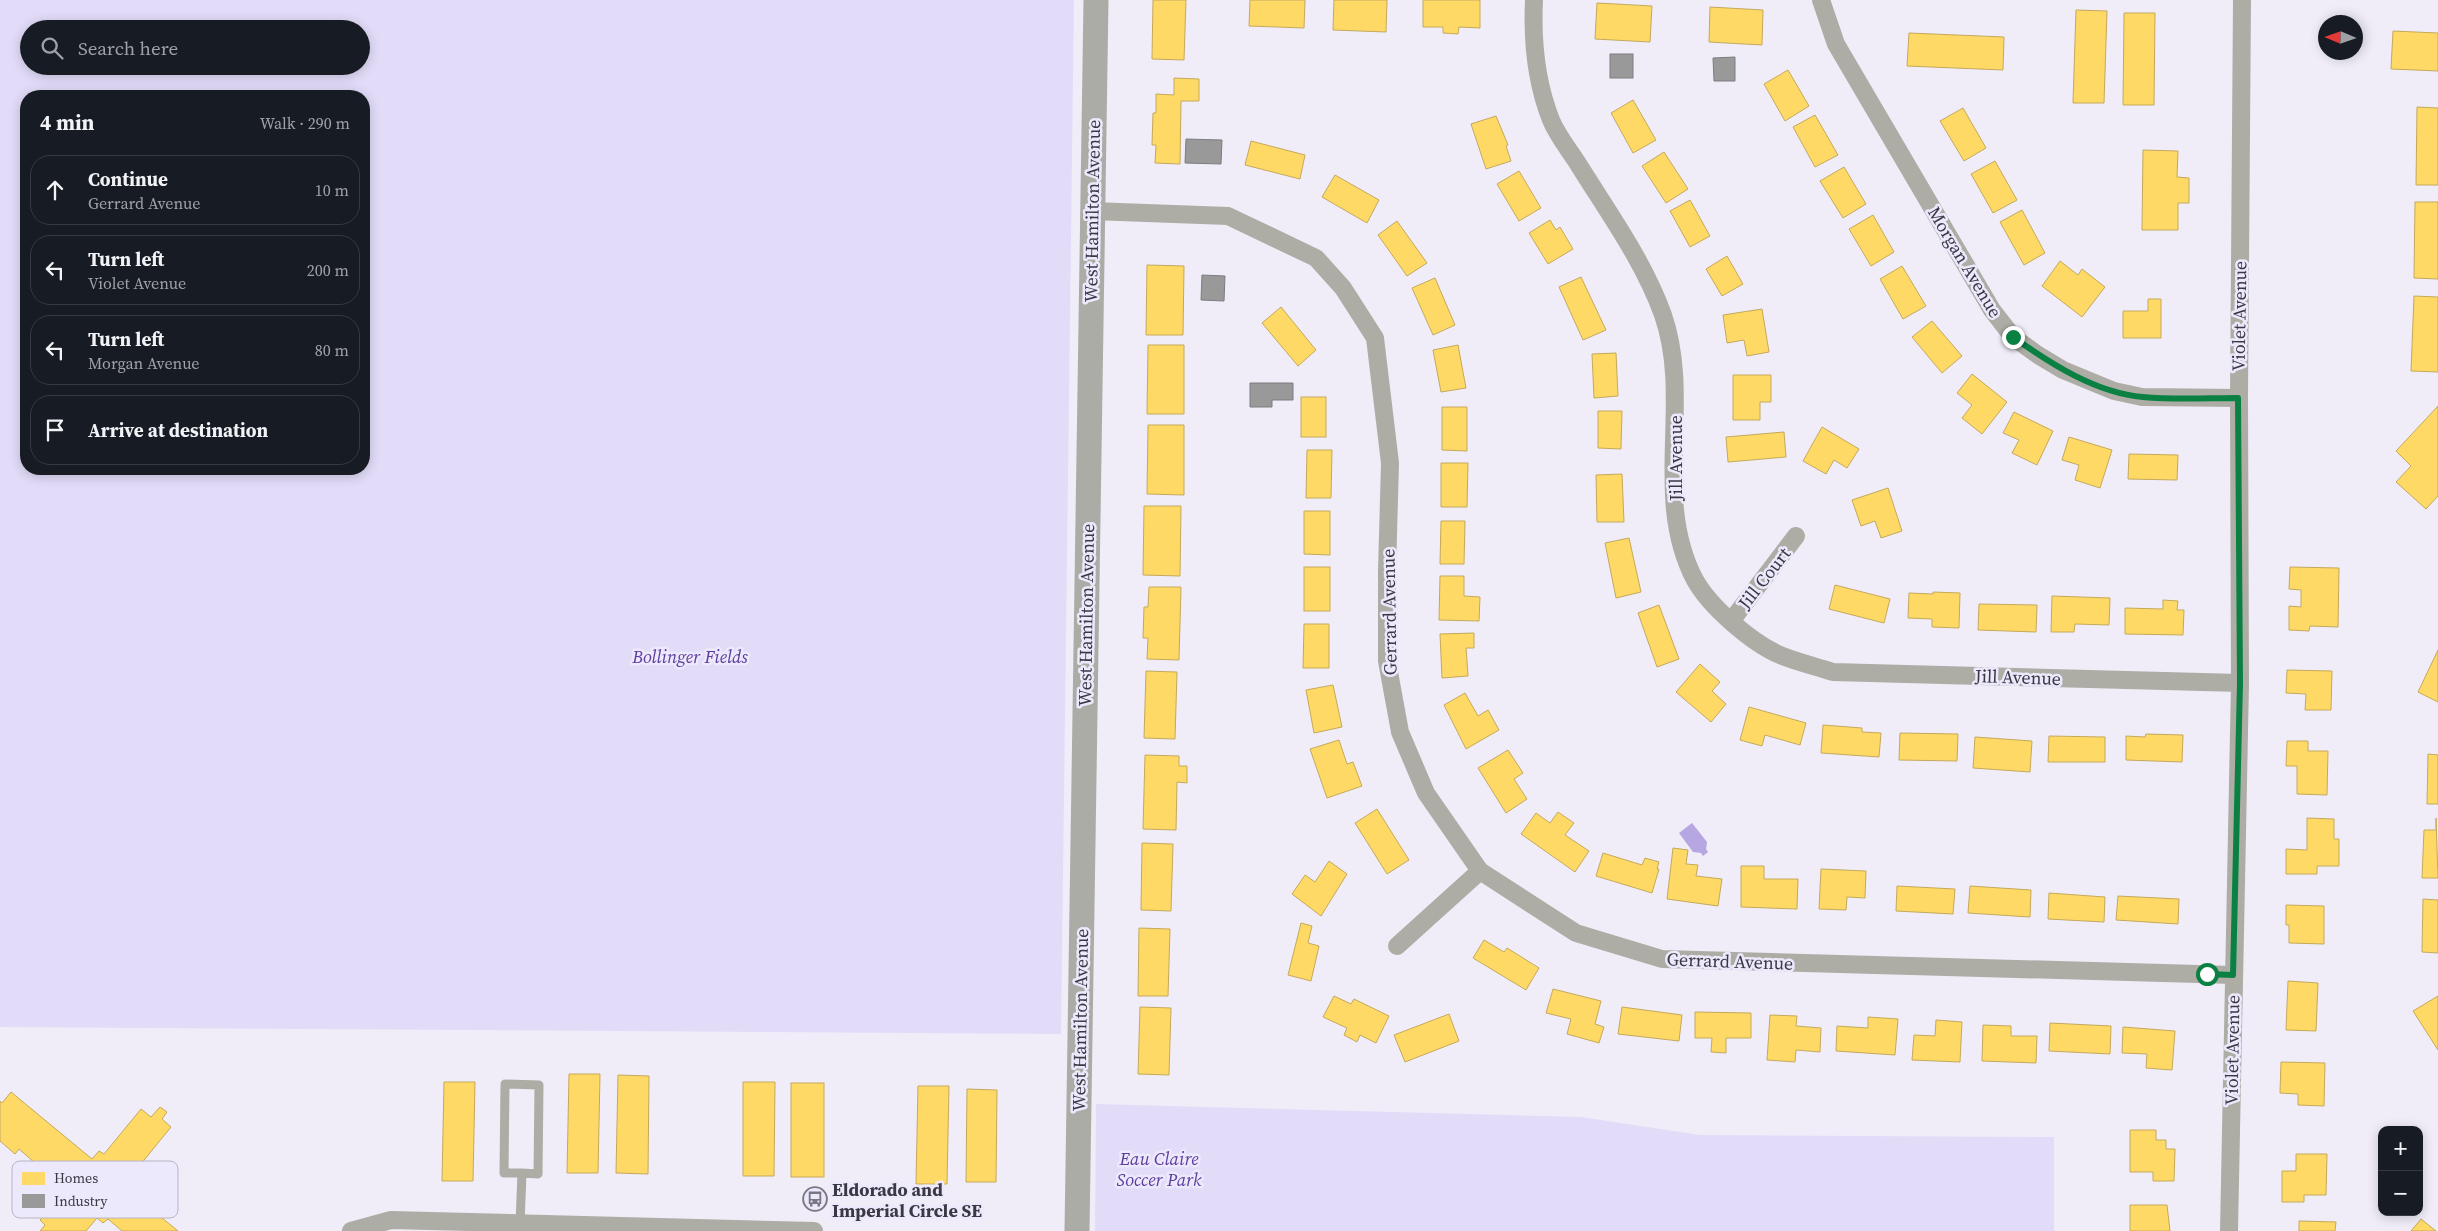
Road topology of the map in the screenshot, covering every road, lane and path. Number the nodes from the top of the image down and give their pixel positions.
1 (1096, 0) edge
2 (1534, 0) edge
3 (1820, 0) edge
4 (2242, 0) edge
5 (1092, 211) junction
6 (2238, 398) junction
7 (1796, 536) dead end
8 (1732, 620) junction
9 (2240, 683) junction
10 (1480, 871) junction
11 (1397, 946) dead end
12 (2233, 975) junction
13 (522, 1173) junction
14 (520, 1224) junction
15 (776, 1230) edge
16 (351, 1231) edge
17 (814, 1231) edge
18 (1077, 1231) edge
19 (2228, 1231) edge

1 - 5 street, West Hamilton Avenue
2 - 8 street, Jill Avenue
3 - 6 street, Morgan Avenue
4 - 6 street, Violet Avenue
5 - 10 street, Gerrard Avenue
5 - 18 street, West Hamilton Avenue
6 - 9 street, Violet Avenue
7 - 8 street, Jill Court
8 - 9 street, Jill Avenue
9 - 12 street, Violet Avenue
10 - 11 street
10 - 12 street, Gerrard Avenue
12 - 19 street, Violet Avenue
13 - 13 lane
13 - 14 lane
14 - 15 street
14 - 16 street
15 - 17 street

